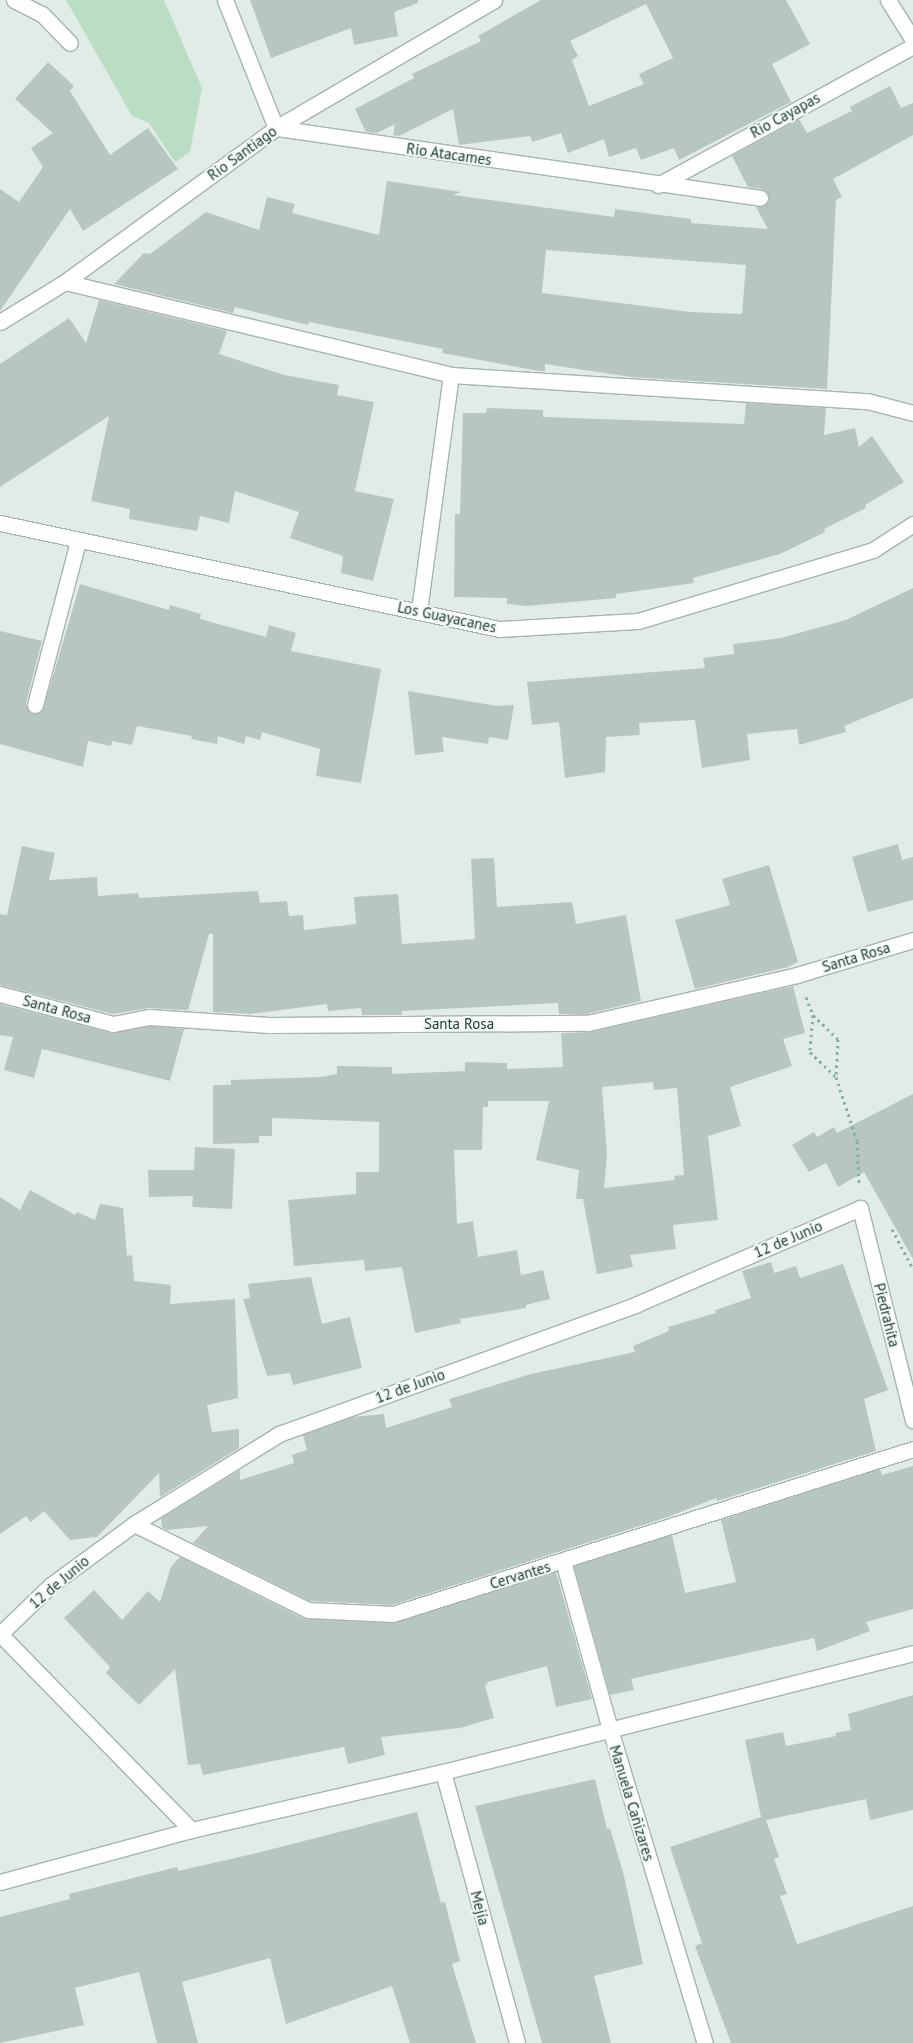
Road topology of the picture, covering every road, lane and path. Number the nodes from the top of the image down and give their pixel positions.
1 (14, 0) edge
2 (225, 0) edge
3 (494, 0) edge
4 (888, 0) edge
5 (913, 40) edge
6 (70, 43) dead end
7 (913, 46) edge
8 (276, 128) junction
9 (658, 185) junction
10 (760, 198) dead end
11 (65, 282) junction
12 (0, 322) edge
13 (451, 375) junction
14 (913, 412) edge
15 (0, 523) edge
16 (913, 524) edge
17 (78, 541) junction
18 (418, 611) junction
19 (35, 705) dead end
20 (913, 940) edge
21 (796, 975) junction
22 (0, 994) edge
23 (813, 1015) junction
24 (836, 1077) junction
25 (860, 1208) junction
26 (913, 1421) edge
27 (913, 1448) edge
28 (134, 1524) junction
29 (563, 1561) junction
30 (0, 1634) edge
31 (913, 1653) edge
32 (610, 1729) junction
33 (444, 1772) junction
34 (191, 1830) junction
35 (0, 1882) edge
36 (518, 2043) edge
37 (705, 2043) edge

1 - 6 street
2 - 8 street
3 - 8 street, Rio Santiago
4 - 5 street
7 - 9 street, Rio Cayapas
8 - 9 street, Rio Atacames
8 - 11 street, Rio Santiago
9 - 10 street, Rio Atacames
11 - 12 street, Rio Santiago
11 - 13 street
13 - 14 street
13 - 18 street
15 - 17 street, Los Guayacanes
16 - 18 street, Los Guayacanes
17 - 18 street, Los Guayacanes
17 - 19 street
20 - 21 street, Santa Rosa
21 - 22 street, Santa Rosa
21 - 23 path
23 - 24 path
23 - 24 path
24 - 25 path
25 - 26 street, Piedrahíta
25 - 28 street, 12 de Junio
27 - 29 street, Cervantes
28 - 29 street, Cervantes
28 - 30 street, 12 de Junio
29 - 32 street, Manuela Cañizares
30 - 34 street, 12 de Junio
31 - 32 street
32 - 33 street
32 - 37 street, Manuela Cañizares
33 - 34 street
33 - 36 street, Mejía
34 - 35 street

